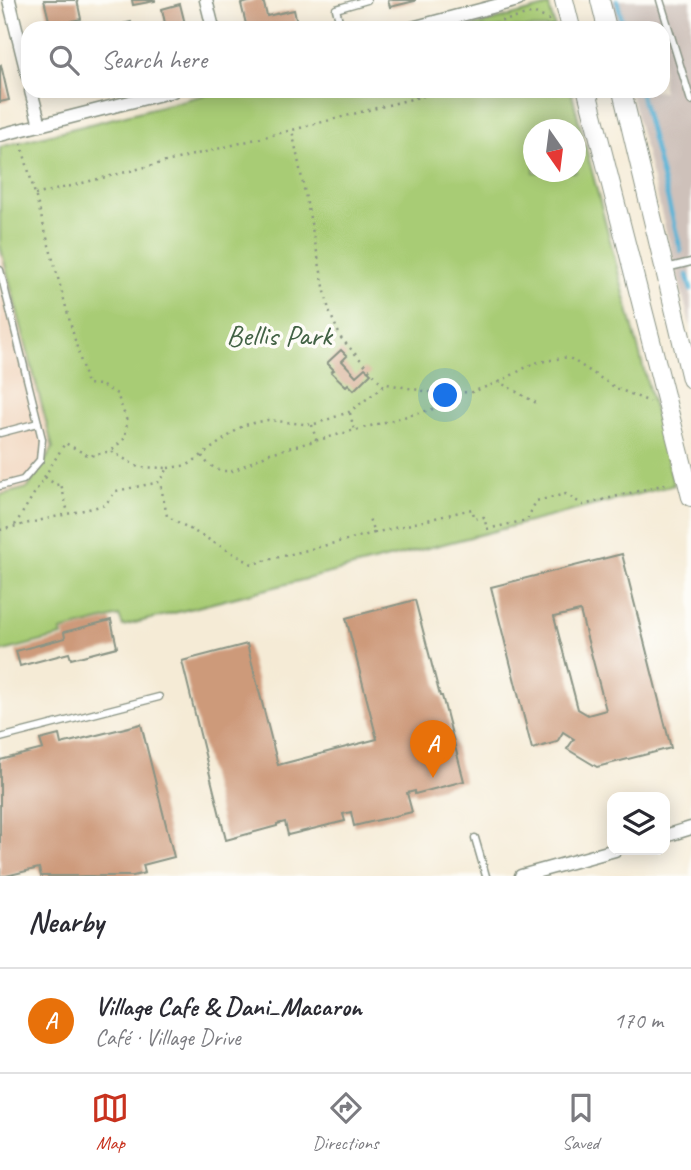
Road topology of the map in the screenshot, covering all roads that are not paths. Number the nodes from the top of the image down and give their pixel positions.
1 (9, 0) edge
2 (206, 0) edge
3 (367, 0) edge
4 (518, 0) edge
5 (564, 0) edge
6 (600, 0) edge
7 (660, 0) edge
8 (211, 21) edge
9 (339, 21) edge
10 (438, 21) edge
11 (569, 21) edge
12 (605, 21) edge
13 (666, 21) edge
14 (670, 33) edge
15 (21, 49) edge
16 (33, 98) edge
17 (146, 98) edge
18 (589, 98) edge
19 (624, 98) edge
20 (691, 101) edge
21 (40, 125) junction
22 (0, 135) edge
23 (691, 262) edge
24 (664, 268) junction
25 (0, 270) edge
26 (634, 275) junction
27 (691, 379) edge
28 (38, 423) junction
29 (0, 433) edge
30 (0, 486) edge
31 (691, 496) edge
32 (159, 697) dead end
33 (0, 738) edge
34 (691, 828) edge
35 (670, 834) edge
36 (475, 838) dead end
37 (607, 852) edge
38 (535, 874) edge
39 (486, 876) edge
40 (521, 876) edge

1 - 15 street
2 - 8 street
3 - 9 lane
4 - 10 street
5 - 11 main road
6 - 12 main road
7 - 13 lane
14 - 20 lane
16 - 21 street
17 - 21 street
18 - 26 main road
19 - 24 main road
21 - 22 street
23 - 24 lane
24 - 26 main road
24 - 27 main road
25 - 28 lane
26 - 31 main road
28 - 29 lane
28 - 30 lane
32 - 33 lane
34 - 35 street
36 - 39 lane
37 - 38 street
38 - 40 street

